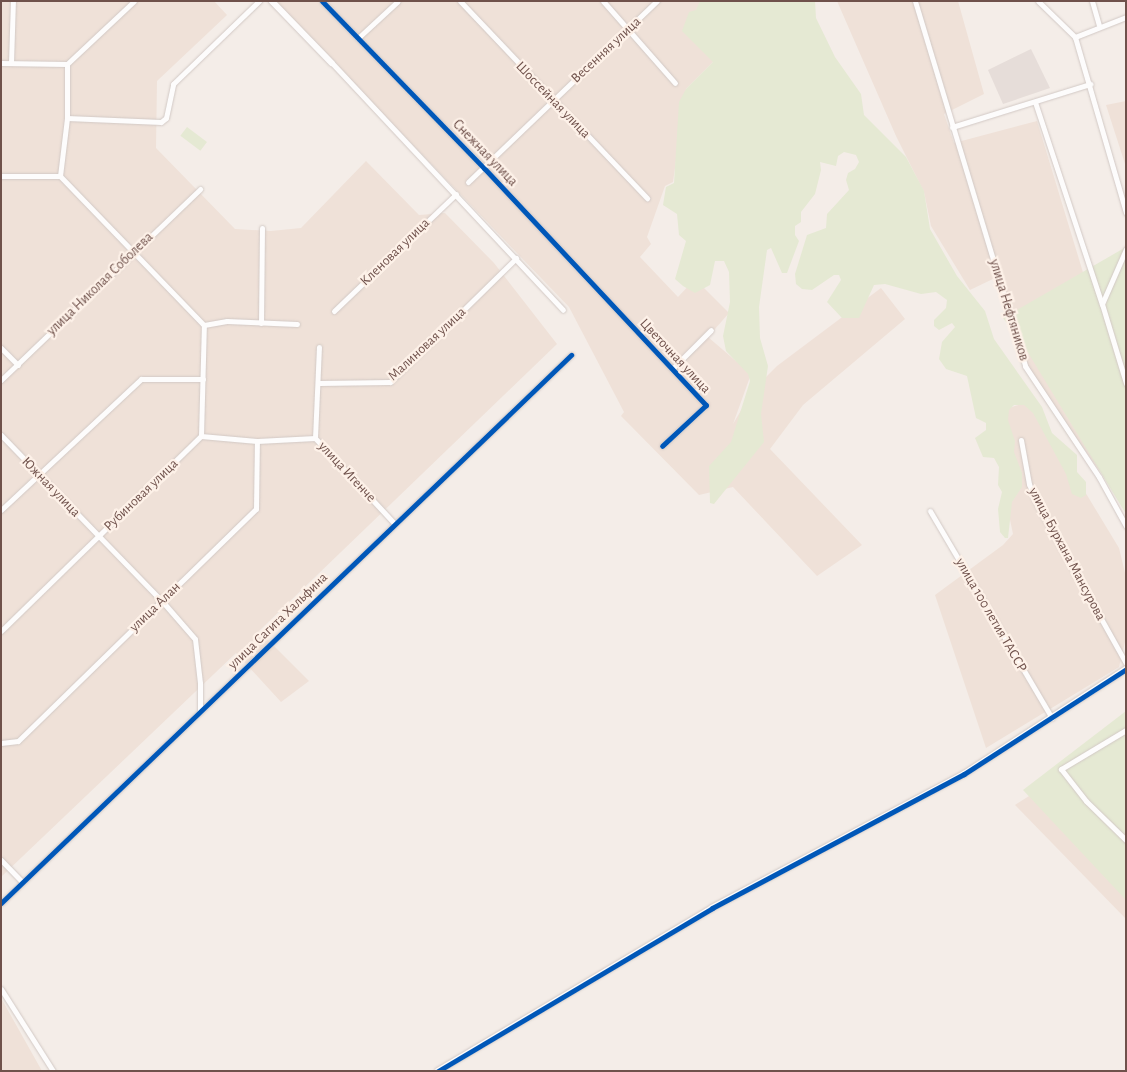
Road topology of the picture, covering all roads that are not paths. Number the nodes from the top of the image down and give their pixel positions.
1 (13, 1) edge
2 (134, 1) edge
3 (259, 1) edge
4 (272, 1) edge
5 (322, 1) edge
6 (398, 1) edge
7 (460, 1) edge
8 (603, 1) edge
9 (657, 1) edge
10 (916, 1) edge
11 (1038, 1) edge
12 (1092, 1) edge
13 (1126, 17) edge
14 (1099, 26) junction
15 (628, 29) junction
16 (1075, 37) junction
17 (358, 38) junction
18 (1, 63) edge
19 (11, 63) junction
20 (332, 63) joint
21 (67, 64) junction
22 (675, 83) dead end
23 (1090, 84) junction
24 (553, 99) junction
25 (1035, 102) junction
26 (67, 118) junction
27 (952, 127) junction
28 (484, 168) junction
29 (1, 176) edge
30 (60, 176) junction
31 (468, 182) dead end
32 (200, 189) dead end
33 (456, 194) junction
34 (647, 198) dead end
35 (1126, 213) edge
36 (262, 228) dead end
37 (1126, 249) edge
38 (133, 251) junction
39 (516, 258) junction
40 (1102, 304) junction
41 (564, 310) dead end
42 (334, 311) dead end
43 (628, 322) joint
44 (262, 323) junction
45 (296, 324) dead end
46 (204, 325) junction
47 (710, 330) dead end
48 (319, 347) dead end
49 (1, 348) edge
50 (571, 355) dead end
51 (18, 365) junction
52 (672, 369) junction
53 (203, 379) junction
54 (1, 380) edge
55 (319, 383) junction
56 (1126, 383) edge
57 (1, 435) edge
58 (201, 436) junction
59 (315, 438) junction
60 (1021, 440) dead end
61 (257, 441) junction
62 (662, 446) dead end
63 (38, 473) junction
64 (1, 510) edge
65 (930, 511) dead end
66 (394, 524) junction
67 (1126, 526) edge
68 (99, 536) junction
69 (162, 600) junction
70 (1, 631) edge
71 (1126, 663) edge
72 (1126, 669) edge
73 (200, 711) junction
74 (1052, 718) junction
75 (1126, 730) edge
76 (1, 743) edge
77 (1126, 828) edge
78 (1119, 832) junction
79 (1126, 840) edge
80 (1, 860) edge
81 (22, 882) junction
82 (1, 903) edge
83 (1, 989) edge
84 (53, 1071) edge
85 (438, 1071) edge

1 - 19 street
2 - 21 street
3 - 26 street
4 - 20 street
5 - 17 street, Снежная улица
6 - 17 street
7 - 24 street, Шоссейная улица
8 - 15 street
9 - 15 street, Весенняя улица
10 - 27 street, улица Нефтяников
11 - 16 street
12 - 14 street
13 - 14 street
14 - 16 street
15 - 22 street
15 - 24 street, Весенняя улица
16 - 23 street
17 - 28 street, Снежная улица
18 - 19 street
19 - 21 street
20 - 33 street
21 - 26 street
23 - 25 street
23 - 35 street
24 - 28 street, Весенняя улица
24 - 34 street, Шоссейная улица
25 - 27 street
25 - 40 street
26 - 30 street
27 - 67 street, улица Нефтяников
28 - 31 street, Весенняя улица
28 - 43 street, Снежная улица
29 - 30 street
30 - 38 street
32 - 38 street, улица Николая Соболева
33 - 39 street
33 - 42 street, Кленовая улица
36 - 44 street
37 - 40 street
38 - 46 street
38 - 51 street, улица Николая Соболева
39 - 41 street
39 - 55 street, Малиновая улица
40 - 56 street
43 - 52 street, Цветочная улица
44 - 45 street
44 - 46 street
46 - 53 street
47 - 52 street
48 - 55 street
49 - 51 street
50 - 66 street, улица Сагита Хальфина
51 - 54 street, улица Николая Соболева
52 - 62 street, Цветочная улица
53 - 58 street
53 - 63 street
55 - 59 street
57 - 63 street, Южная улица
58 - 61 street, улица Игенче
58 - 68 street, Рубиновая улица
59 - 61 street, улица Игенче
59 - 66 street, улица Игенче
60 - 71 street, улица Бурхана Мансурова
61 - 69 street, улица Алан
63 - 64 street
63 - 68 street, Южная улица
65 - 74 street, улица 100 летия ТАССР
66 - 73 street, улица Сагита Хальфина
68 - 69 street, Южная улица
68 - 70 street, Рубиновая улица
69 - 73 street, Южная улица
69 - 76 street, улица Алан
72 - 74 street
73 - 81 street, улица Сагита Хальфина
74 - 85 street
75 - 78 street
77 - 78 street
78 - 79 street
80 - 81 street
81 - 82 street, улица Сагита Хальфина
83 - 84 street

